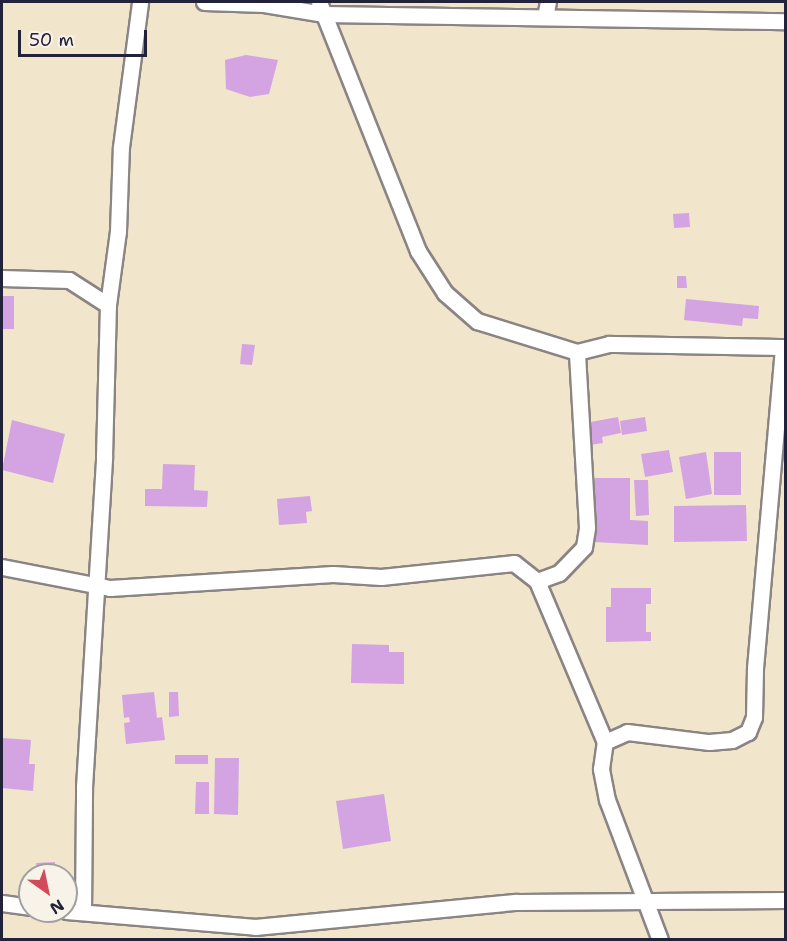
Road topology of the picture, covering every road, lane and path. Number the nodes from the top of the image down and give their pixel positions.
1 (140, 2) edge
2 (204, 2) edge
3 (548, 2) edge
4 (322, 8) edge
5 (545, 17) junction
6 (786, 21) edge
7 (2, 278) edge
8 (108, 305) junction
9 (784, 347) edge
10 (577, 352) junction
11 (2, 567) edge
12 (537, 580) junction
13 (93, 588) junction
14 (605, 742) junction
15 (786, 900) edge
16 (2, 903) edge
17 (645, 903) junction
18 (18, 905) edge
19 (78, 911) edge
20 (83, 912) junction
21 (660, 939) edge

1 - 8 street
2 - 4 street
3 - 5 street
4 - 5 street
4 - 10 street
5 - 6 street
7 - 8 street
8 - 13 street
9 - 10 street
9 - 14 street
10 - 12 street
11 - 13 street
12 - 13 street
12 - 14 street
13 - 20 street
14 - 17 street
15 - 17 street
16 - 18 street
17 - 20 street
17 - 21 street
19 - 20 street

